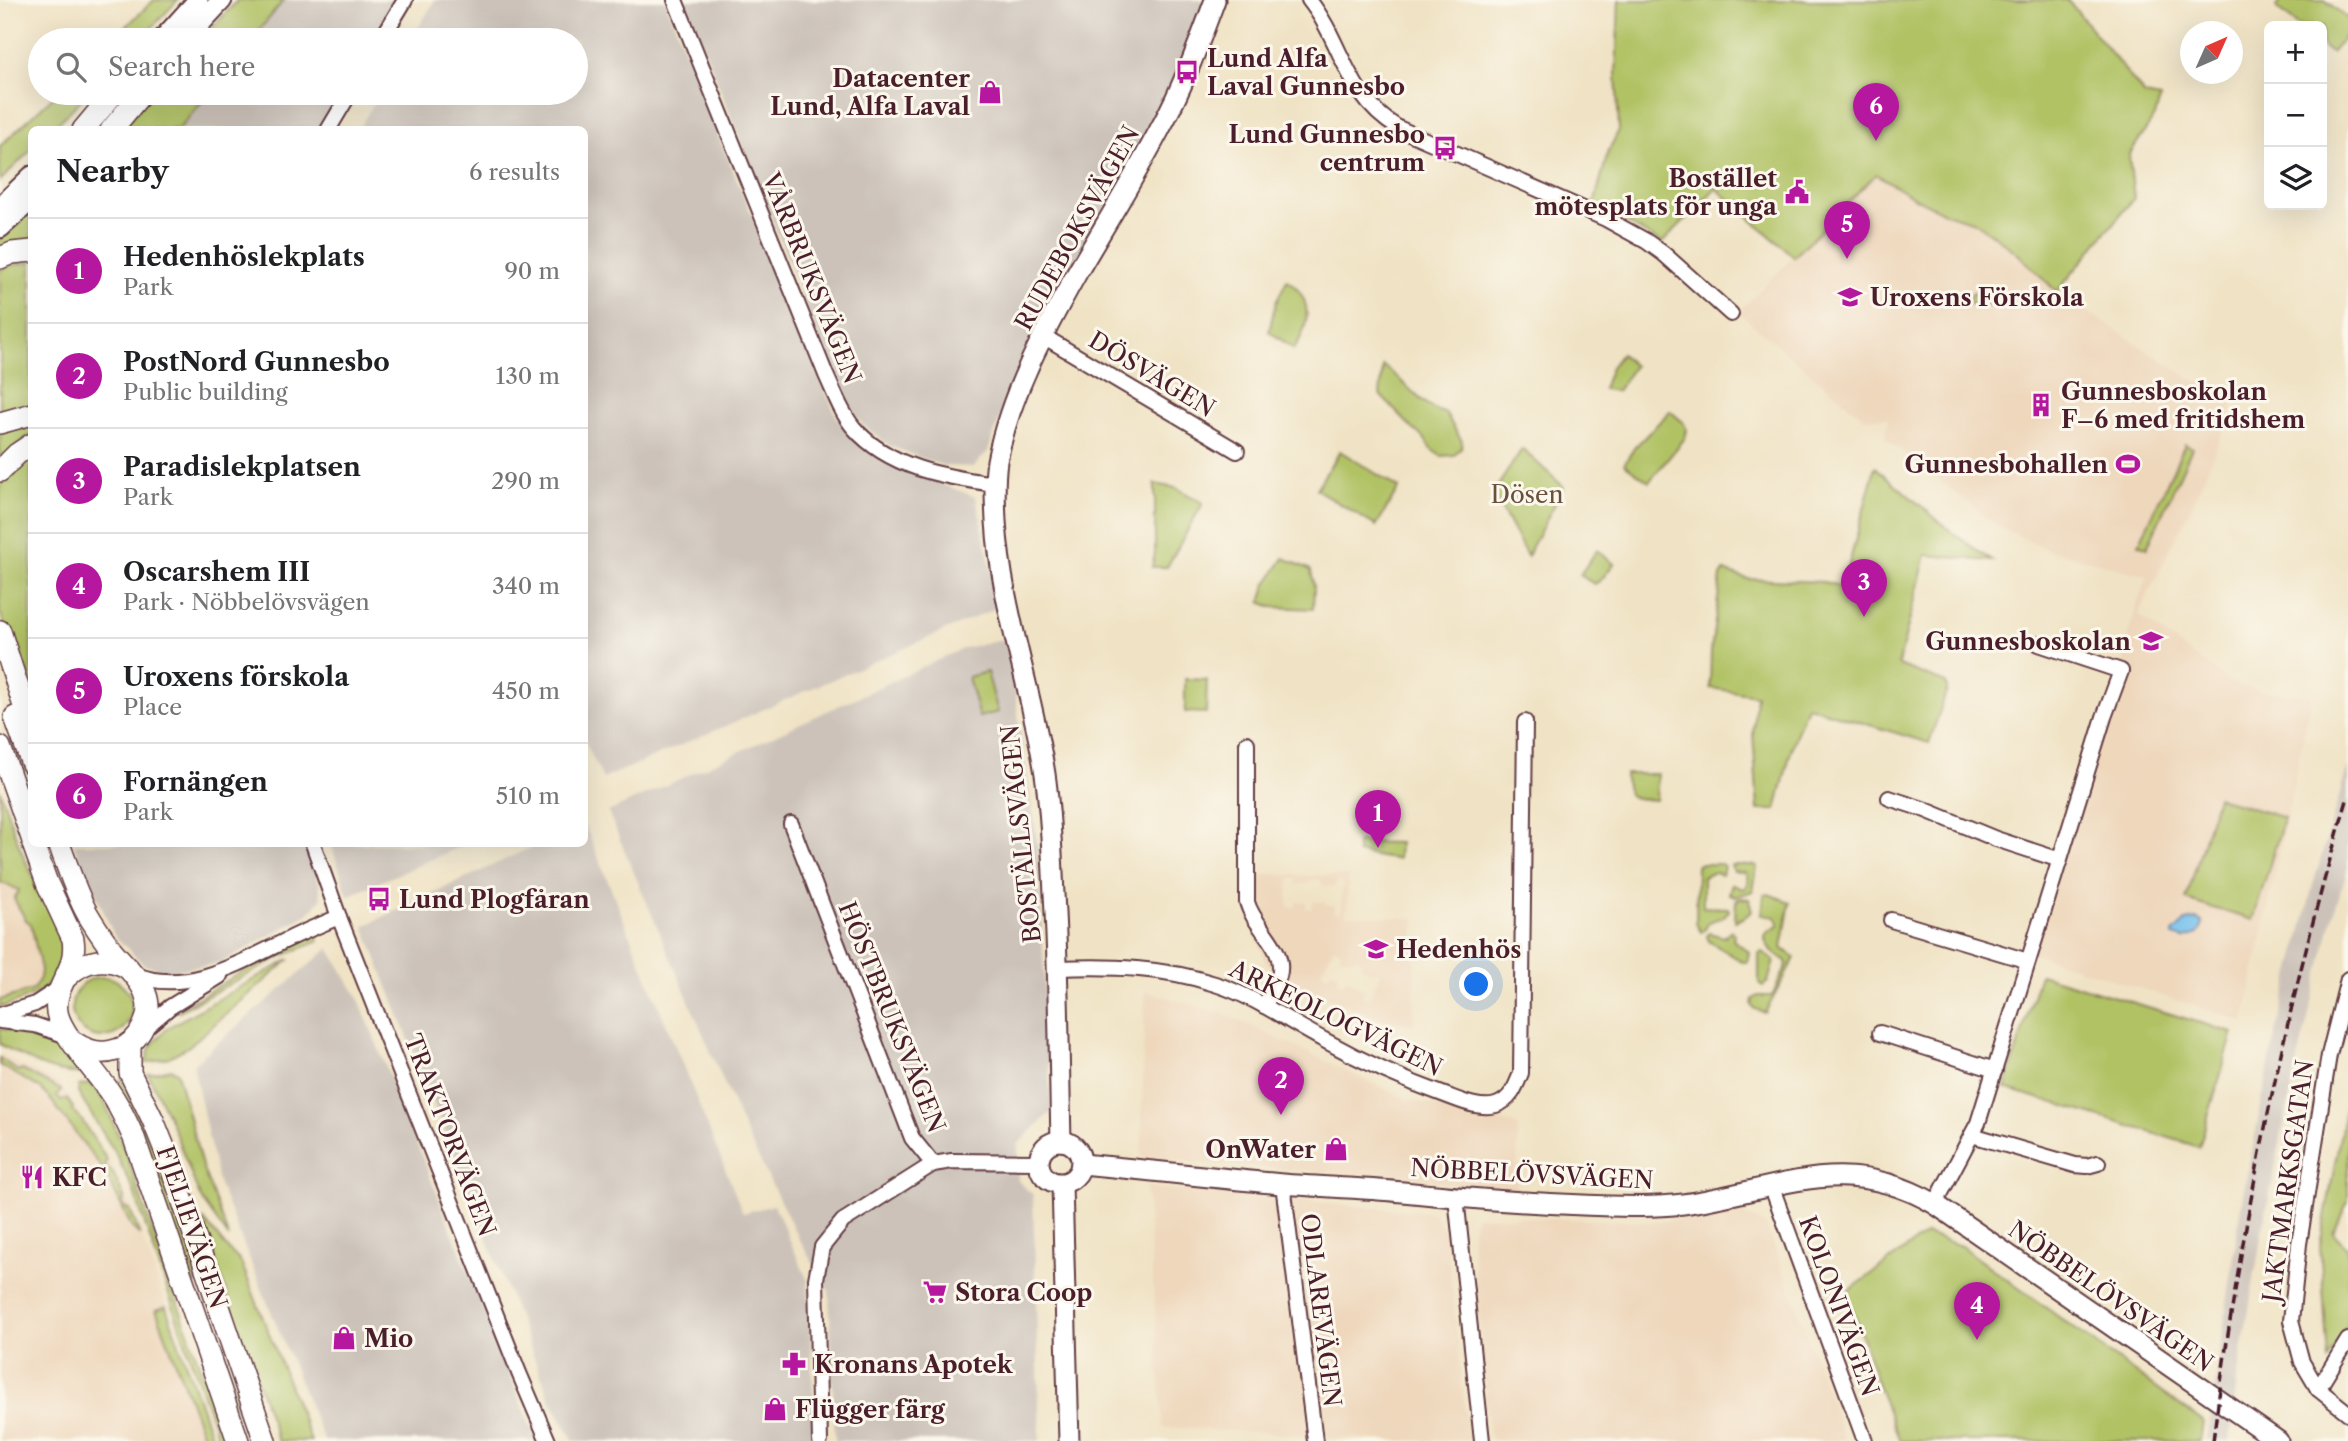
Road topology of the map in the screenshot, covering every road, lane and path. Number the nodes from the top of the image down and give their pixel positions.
1 (198, 0) edge
2 (222, 0) edge
3 (405, 0) edge
4 (675, 0) edge
5 (1215, 0) edge
6 (1309, 0) edge
7 (173, 28) edge
8 (196, 28) edge
9 (388, 28) edge
10 (102, 105) edge
11 (104, 105) edge
12 (124, 105) edge
13 (132, 105) edge
14 (343, 105) edge
15 (82, 126) edge
16 (86, 126) edge
17 (104, 126) edge
18 (114, 126) edge
19 (330, 126) edge
20 (28, 180) edge
21 (28, 203) edge
22 (0, 207) edge
23 (0, 228) edge
24 (28, 251) edge
25 (0, 258) edge
26 (1731, 314) dead end
27 (1043, 335) junction
28 (28, 415) edge
29 (0, 423) edge
30 (28, 447) edge
31 (1237, 451) dead end
32 (1, 469) edge
33 (994, 484) junction
34 (0, 631) edge
35 (2039, 644) dead end
36 (0, 674) edge
37 (28, 718) edge
38 (1525, 722) dead end
39 (1247, 743) dead end
40 (0, 747) edge
41 (28, 753) edge
42 (1889, 798) dead end
43 (790, 824) dead end
44 (28, 827) edge
45 (34, 847) edge
46 (60, 847) edge
47 (314, 847) edge
48 (2060, 860) junction
49 (339, 917) junction
50 (1891, 920) dead end
51 (251, 957) junction
52 (2028, 961) junction
53 (1058, 968) junction
54 (131, 971) junction
55 (2348, 979) edge
56 (64, 981) junction
57 (1264, 1006) junction
58 (0, 1015) edge
59 (0, 1021) edge
60 (1880, 1033) dead end
61 (70, 1039) junction
62 (133, 1040) junction
63 (1995, 1070) junction
64 (1972, 1135) junction
65 (1061, 1141) junction
66 (1038, 1162) junction
67 (2098, 1163) dead end
68 (933, 1164) junction
69 (1081, 1164) junction
70 (1062, 1184) junction
71 (1283, 1184) junction
72 (1772, 1185) junction
73 (1456, 1197) junction
74 (1935, 1204) junction
75 (2348, 1340) edge
76 (2318, 1389) junction
77 (2348, 1413) edge
78 (238, 1441) edge
79 (265, 1441) edge
80 (548, 1441) edge
81 (820, 1441) edge
82 (1069, 1441) edge
83 (1315, 1441) edge
84 (1482, 1441) edge
85 (1865, 1441) edge
86 (2278, 1441) edge

1 - 7 street
2 - 8 street
3 - 9 street
4 - 33 street, VÅRBRUKSVÄGEN
5 - 27 street, RUDEBOKSVÄGEN
6 - 26 street
10 - 15 street
11 - 16 main road
12 - 17 street
13 - 18 main road
14 - 19 street
20 - 22 street
21 - 23 street
24 - 25 main road
27 - 31 street, DÖSVÄGEN
27 - 33 street, RUDEBOKSVÄGEN
28 - 29 main road
30 - 32 main road
33 - 53 street, BOSTÄLLSVÄGEN
34 - 37 main road
35 - 48 street
36 - 41 main road
38 - 57 street, ARKEOLOGVÄGEN
39 - 57 street
40 - 44 main road
42 - 48 street
43 - 68 street, HÖSTBRUKSVÄGEN
45 - 56 main road, FJELIEVÄGEN
46 - 54 main road, FJELIEVÄGEN
47 - 49 street, TRAKTORVÄGEN
48 - 52 street
49 - 51 street
49 - 80 street, TRAKTORVÄGEN
50 - 52 street
51 - 54 street
51 - 62 street
52 - 63 street
53 - 57 street, ARKEOLOGVÄGEN
53 - 65 street, BOSTÄLLSVÄGEN
54 - 56 main road
54 - 62 main road, FJELIEVÄGEN
55 - 76 street, JAKTMARKSGATAN
56 - 58 street
56 - 61 main road, FJELIEVÄGEN
59 - 61 street
60 - 63 street
61 - 62 main road
61 - 78 main road, FJELIEVÄGEN
62 - 79 main road, FJELIEVÄGEN
63 - 64 street
64 - 67 street
64 - 74 street
65 - 66 street
65 - 69 street
66 - 68 street, HÖSTBRUKSVÄGEN
66 - 70 street
68 - 81 street
69 - 70 street
69 - 71 street, NÖBBELÖVSVÄGEN
70 - 82 street
71 - 73 street, NÖBBELÖVSVÄGEN
71 - 83 street, ODLAREVÄGEN
72 - 73 street, NÖBBELÖVSVÄGEN
72 - 74 street, NÖBBELÖVSVÄGEN
72 - 85 street, KOLONIVÄGEN
73 - 84 street
74 - 86 street, NÖBBELÖVSVÄGEN
75 - 76 street
76 - 77 street, JAKTMARKSGATAN

